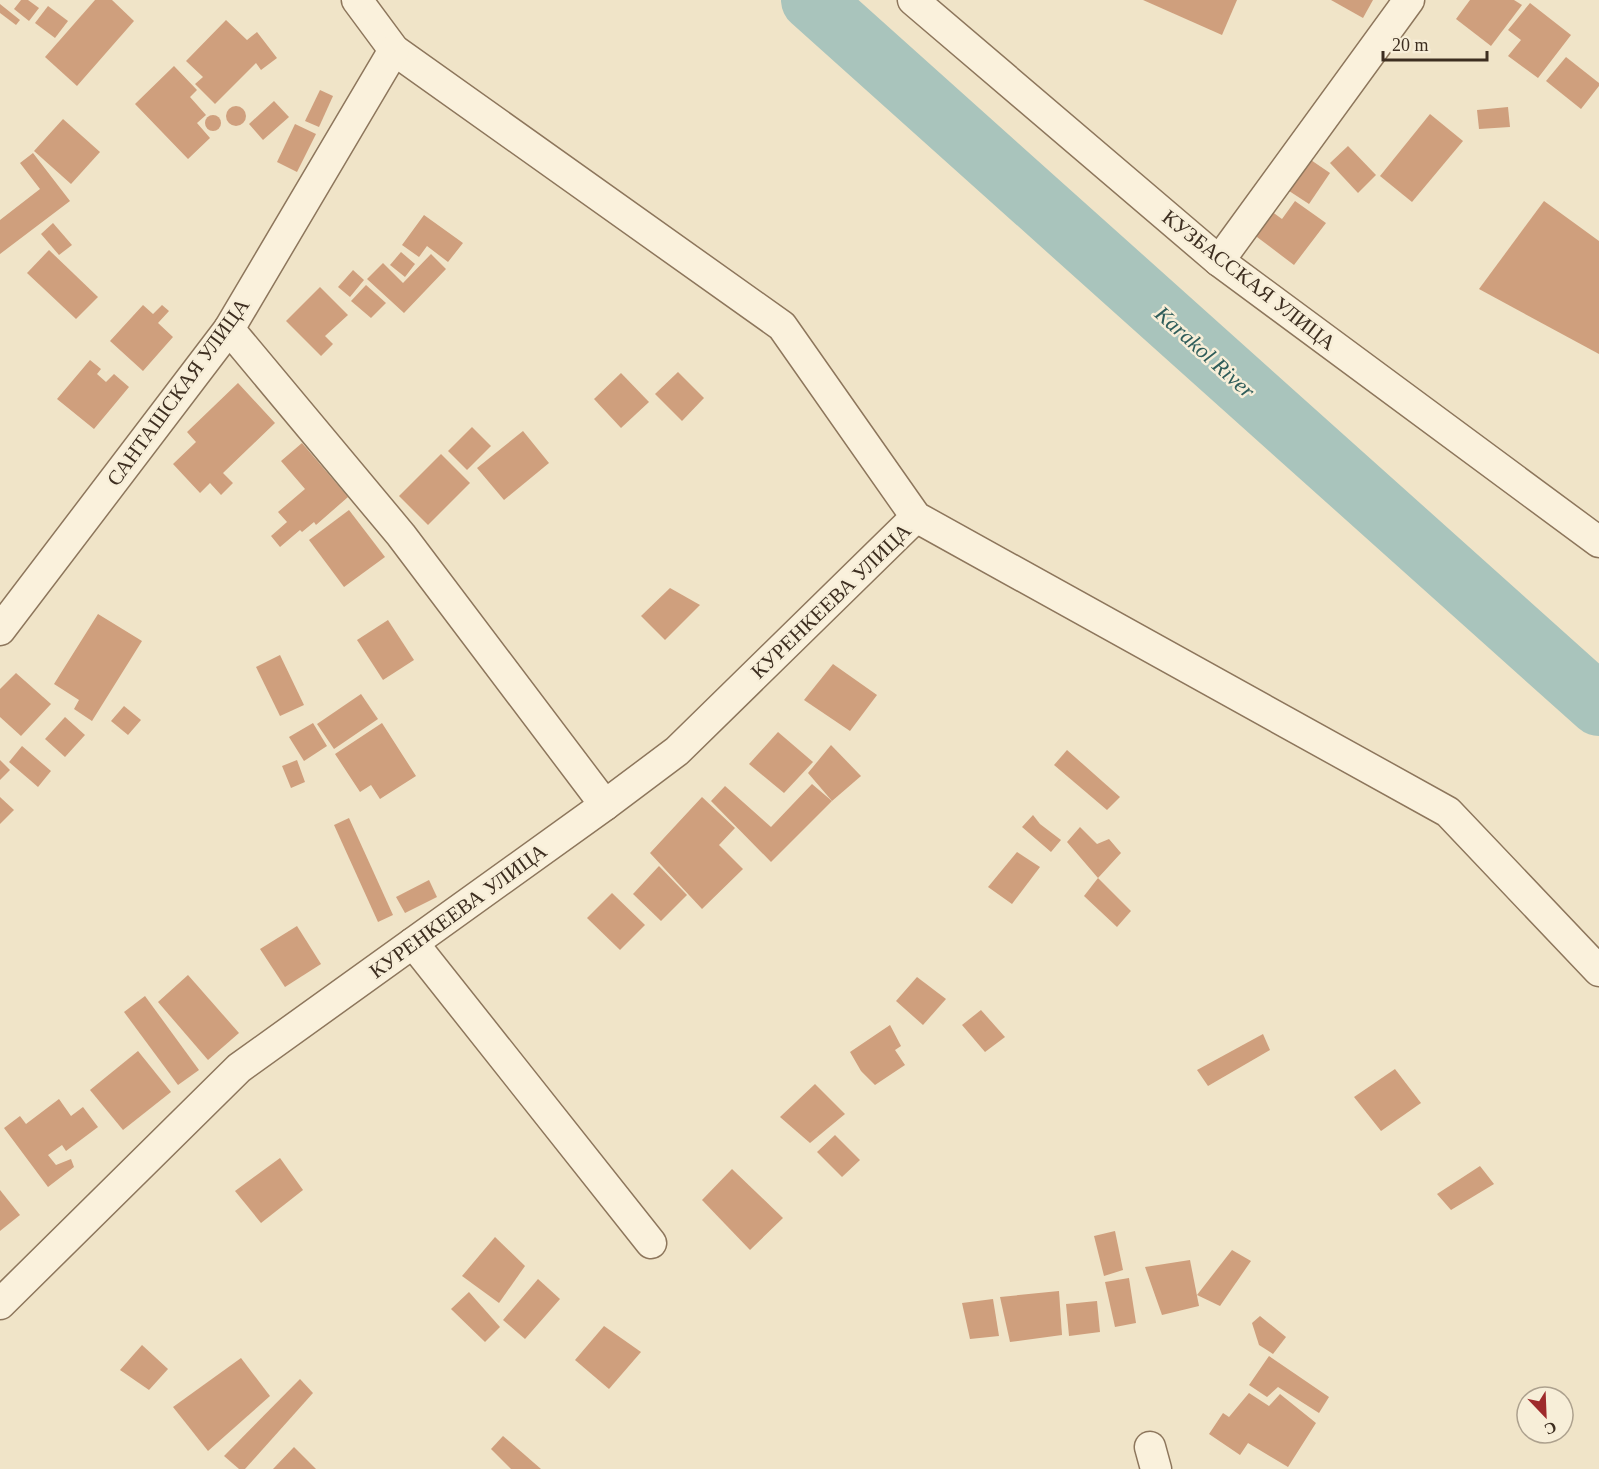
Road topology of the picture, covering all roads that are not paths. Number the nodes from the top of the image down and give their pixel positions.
1 (357, 0) edge
2 (913, 0) edge
3 (1409, 0) edge
4 (394, 50) junction
5 (1219, 261) junction
6 (229, 329) junction
7 (916, 517) junction
8 (1599, 542) edge
9 (0, 630) edge
10 (605, 806) junction
11 (413, 943) junction
12 (1599, 971) edge
13 (651, 1243) dead end
14 (0, 1304) edge

1 - 4 street
2 - 5 street, КУЗБАССКАЯ УЛИЦА
3 - 5 street
4 - 6 street, САНТАШСКАЯ УЛИЦА
4 - 7 street
5 - 8 street, КУЗБАССКАЯ УЛИЦА
6 - 9 street, САНТАШСКАЯ УЛИЦА
6 - 10 street
7 - 10 street, КУРЕНКЕЕВА УЛИЦА
7 - 12 street
10 - 11 street, КУРЕНКЕЕВА УЛИЦА
11 - 13 street
11 - 14 street, КУРЕНКЕЕВА УЛИЦА

